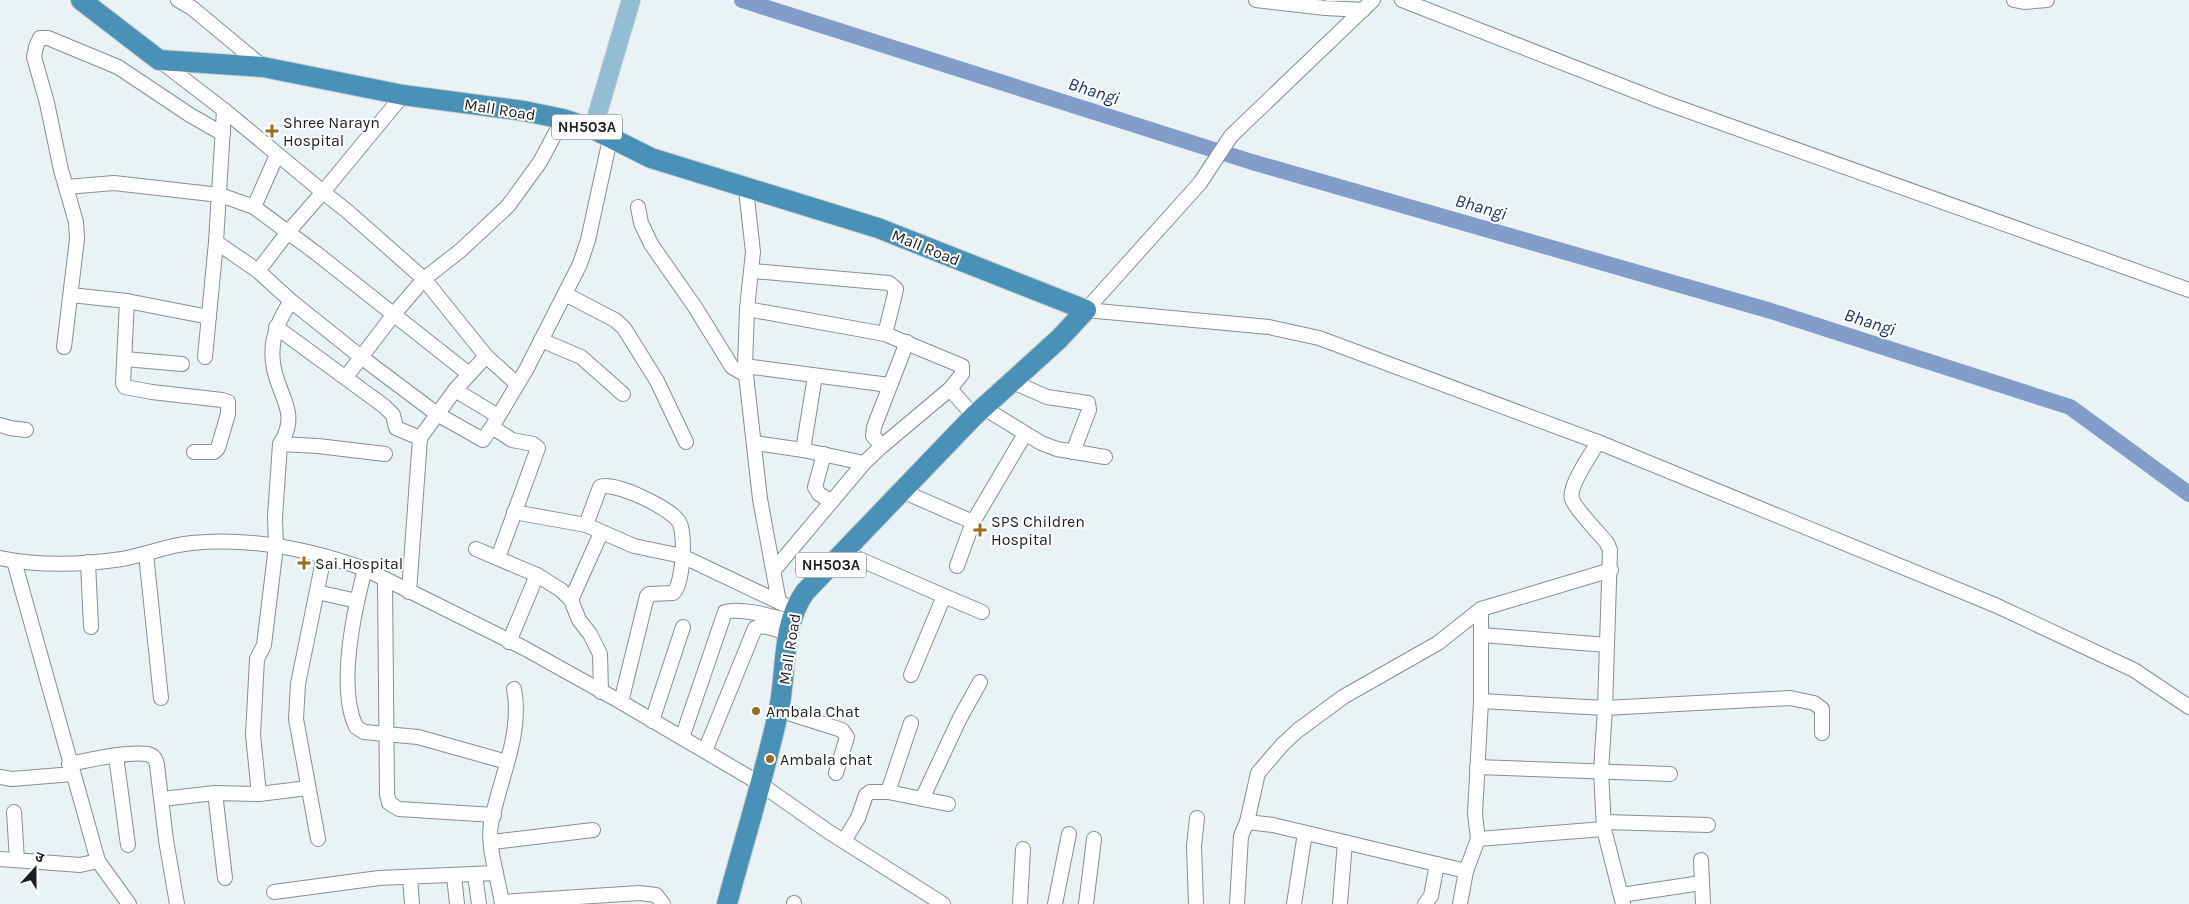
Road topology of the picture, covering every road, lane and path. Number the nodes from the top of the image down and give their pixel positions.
1 (81, 0) edge
2 (178, 0) edge
3 (631, 0) edge
4 (1256, 0) edge
5 (1402, 0) edge
6 (2014, 0) edge
7 (2047, 0) edge
8 (193, 4) edge
9 (1368, 5) edge
10 (159, 60) junction
11 (263, 67) junction
12 (403, 95) junction
13 (224, 110) junction
14 (563, 120) junction
15 (223, 134) junction
16 (601, 134) junction
17 (277, 155) junction
18 (66, 187) junction
19 (746, 189) junction
20 (323, 192) junction
21 (220, 195) junction
22 (254, 206) junction
23 (638, 207) dead end
24 (288, 232) junction
25 (216, 242) junction
26 (258, 271) junction
27 (753, 271) junction
28 (424, 279) junction
29 (2189, 290) edge
30 (565, 294) junction
31 (71, 295) junction
32 (127, 301) junction
33 (291, 301) junction
34 (747, 309) junction
35 (1086, 310) junction
36 (394, 314) junction
37 (208, 317) junction
38 (276, 327) junction
39 (885, 334) junction
40 (541, 340) junction
41 (907, 342) junction
42 (64, 347) dead end
43 (486, 356) junction
44 (205, 357) dead end
45 (361, 357) junction
46 (125, 359) junction
47 (182, 364) dead end
48 (746, 371) junction
49 (469, 374) junction
50 (815, 376) junction
51 (346, 377) junction
52 (1013, 382) junction
53 (517, 384) junction
54 (889, 385) junction
55 (950, 388) junction
56 (455, 390) junction
57 (623, 394) dead end
58 (979, 412) junction
59 (437, 414) junction
60 (495, 422) junction
61 (0, 425) edge
62 (26, 430) dead end
63 (1025, 434) junction
64 (420, 438) junction
65 (686, 442) dead end
66 (1598, 442) junction
67 (280, 444) junction
68 (755, 444) junction
69 (882, 446) junction
70 (803, 450) junction
71 (194, 452) dead end
72 (1073, 452) junction
73 (384, 454) dead end
74 (824, 454) junction
75 (1105, 457) dead end
76 (864, 463) junction
77 (902, 491) junction
78 (831, 501) junction
79 (514, 512) junction
80 (973, 522) junction
81 (586, 525) junction
82 (601, 533) junction
83 (276, 546) junction
84 (476, 549) dead end
85 (843, 552) junction
86 (146, 554) junction
87 (324, 556) junction
88 (682, 556) junction
89 (0, 558) edge
90 (498, 558) junction
91 (14, 561) junction
92 (88, 562) junction
93 (957, 566) dead end
94 (365, 569) junction
95 (774, 570) junction
96 (1611, 570) junction
97 (537, 575) junction
98 (385, 579) junction
99 (317, 592) junction
100 (409, 592) junction
101 (944, 596) junction
102 (571, 600) junction
103 (357, 601) junction
104 (1481, 610) junction
105 (982, 612) dead end
106 (788, 617) junction
107 (91, 627) dead end
108 (683, 627) dead end
109 (1482, 635) junction
110 (508, 642) junction
111 (1608, 645) junction
112 (911, 675) dead end
113 (980, 682) dead end
114 (514, 689) dead end
115 (601, 692) junction
116 (161, 698) dead end
117 (1481, 701) junction
118 (621, 702) junction
119 (2189, 706) edge
120 (1605, 708) junction
121 (779, 710) junction
122 (652, 720) junction
123 (912, 723) dead end
124 (1822, 733) dead end
125 (386, 734) junction
126 (682, 738) junction
127 (705, 751) junction
128 (116, 756) junction
129 (507, 762) junction
130 (1477, 767) junction
131 (71, 769) junction
132 (1601, 771) junction
133 (836, 773) dead end
134 (1670, 774) dead end
135 (0, 777) edge
136 (759, 783) junction
137 (308, 788) junction
138 (888, 792) junction
139 (215, 793) junction
140 (259, 794) junction
141 (162, 799) junction
142 (922, 799) junction
143 (948, 804) dead end
144 (14, 812) dead end
145 (494, 815) junction
146 (1197, 818) dead end
147 (1246, 822) junction
148 (1708, 825) dead end
149 (1604, 826) junction
150 (593, 830) dead end
151 (1306, 833) junction
152 (1069, 834) dead end
153 (318, 839) dead end
154 (1094, 839) dead end
155 (1478, 840) junction
156 (844, 841) junction
157 (492, 842) junction
158 (1345, 842) junction
159 (128, 845) dead end
160 (1023, 849) dead end
161 (0, 859) edge
162 (17, 860) junction
163 (1701, 860) dead end
164 (98, 861) junction
165 (1437, 864) junction
166 (1466, 871) junction
167 (496, 873) junction
168 (475, 875) junction
169 (454, 876) junction
170 (225, 878) dead end
171 (410, 878) junction
172 (1701, 883) junction
173 (274, 892) dead end
174 (1622, 900) edge
175 (502, 903) edge
176 (129, 904) edge
177 (177, 904) edge
178 (412, 904) edge
179 (457, 904) edge
180 (479, 904) edge
181 (662, 904) edge
182 (727, 904) edge
183 (943, 904) edge
184 (1020, 904) edge
185 (1055, 904) edge
186 (1086, 904) edge
187 (1196, 904) edge
188 (1237, 904) edge
189 (1294, 904) edge
190 (1340, 904) edge
191 (1425, 904) edge
192 (1460, 904) edge
193 (1703, 904) edge

1 - 10 highway
2 - 8 street
3 - 16 main road
4 - 9 street
5 - 29 street
6 - 7 street
8 - 11 street
9 - 35 street
10 - 11 highway, Mall Road / NH503A
10 - 13 street
11 - 12 highway, Mall Road / NH503A
12 - 14 highway, Mall Road / NH503A
12 - 20 street
13 - 15 street
13 - 17 street
14 - 16 highway, Mall Road / NH503A
14 - 28 street
15 - 18 street
15 - 21 street
16 - 19 highway, Mall Road / NH503A
16 - 30 street
17 - 20 street
17 - 22 street
18 - 21 street
18 - 31 street
19 - 27 street
19 - 35 highway, Mall Road / NH503A
20 - 24 street
20 - 28 street
21 - 22 street
21 - 25 street
22 - 24 street
23 - 48 street
24 - 26 street
24 - 36 street
25 - 26 street
25 - 37 street
26 - 33 street
27 - 34 street
27 - 39 street
28 - 36 street
28 - 43 street
30 - 40 street
30 - 65 street
31 - 32 street
31 - 42 street
32 - 37 street
32 - 46 street
33 - 38 street
33 - 45 street
34 - 39 street
34 - 48 street
35 - 52 highway, Mall Road / NH503A
35 - 66 street
36 - 45 street
36 - 49 street
37 - 44 street
38 - 51 street
38 - 67 street
39 - 41 street
40 - 53 street
40 - 57 street
41 - 54 street
41 - 55 street
43 - 49 street
43 - 53 street
45 - 51 street
45 - 59 street
46 - 47 street
46 - 71 street
48 - 50 street
48 - 68 street
49 - 56 street
50 - 54 street
50 - 70 street
51 - 64 street
52 - 58 highway, Mall Road / NH503A
52 - 72 street
53 - 60 street
54 - 69 street
55 - 58 street
55 - 69 street
56 - 59 street
56 - 60 street
58 - 63 street
58 - 77 highway, Mall Road / NH503A
59 - 60 street
59 - 64 street
60 - 79 street
61 - 62 street
63 - 72 street
63 - 80 street
64 - 100 street
66 - 96 street
66 - 119 street
67 - 73 street
67 - 83 street
68 - 70 street
68 - 95 street
69 - 76 street
70 - 74 street
72 - 75 street
74 - 76 street
74 - 78 street
76 - 78 street
77 - 80 street
77 - 85 highway, Mall Road / NH503A
78 - 95 street
79 - 81 street
79 - 90 street
80 - 93 street
81 - 82 street
81 - 88 street
82 - 88 street
82 - 102 street
83 - 86 street
83 - 87 street
83 - 140 street
84 - 90 street
85 - 101 street
85 - 106 highway, Mall Road / NH503A
86 - 92 street
86 - 116 street
87 - 94 street
87 - 99 street
88 - 106 street
88 - 118 street
89 - 91 street
90 - 97 street
91 - 92 street
91 - 131 street
92 - 107 street
94 - 98 street
94 - 103 street
95 - 106 street
96 - 104 street
96 - 111 street
97 - 102 street
97 - 110 street
98 - 100 street
98 - 125 street
99 - 103 street
99 - 137 street
100 - 110 street
101 - 105 street
101 - 112 street
102 - 115 street
103 - 125 street
104 - 109 street
104 - 147 street
106 - 121 highway, Mall Road / NH503A
106 - 126 street
106 - 127 street
108 - 122 street
109 - 111 street
109 - 117 street
110 - 115 street
111 - 120 street
113 - 142 street
114 - 129 street
115 - 118 street
117 - 120 street
117 - 130 street
118 - 122 street
120 - 124 street
120 - 132 street
121 - 133 street
121 - 136 highway, Mall Road / NH503A
122 - 126 street
123 - 138 street
125 - 129 street
125 - 145 street
126 - 127 street
127 - 136 street
128 - 131 street
128 - 141 street
128 - 159 street
129 - 145 street
130 - 132 street
130 - 155 street
131 - 135 street
131 - 164 street
132 - 134 street
132 - 149 street
136 - 156 street
136 - 182 highway, Mall Road / NH503A
137 - 140 street
137 - 153 street
138 - 142 street
138 - 156 street
139 - 140 street
139 - 141 street
139 - 170 street
141 - 177 street
142 - 143 street
144 - 162 street
145 - 157 street
146 - 187 street
147 - 151 street
147 - 188 street
148 - 149 street
149 - 155 street
149 - 174 street
150 - 157 street
151 - 158 street
151 - 189 street
152 - 185 street
154 - 186 street
155 - 166 street
156 - 183 street
157 - 167 street
158 - 165 street
158 - 190 street
160 - 184 street
161 - 162 street
162 - 164 street
163 - 172 street
164 - 176 street
165 - 166 street
165 - 191 street
166 - 192 street
167 - 168 street
167 - 175 street
168 - 169 street
168 - 180 street
169 - 171 street
169 - 179 street
171 - 173 street
171 - 178 street
172 - 174 street
172 - 193 street
175 - 181 street

